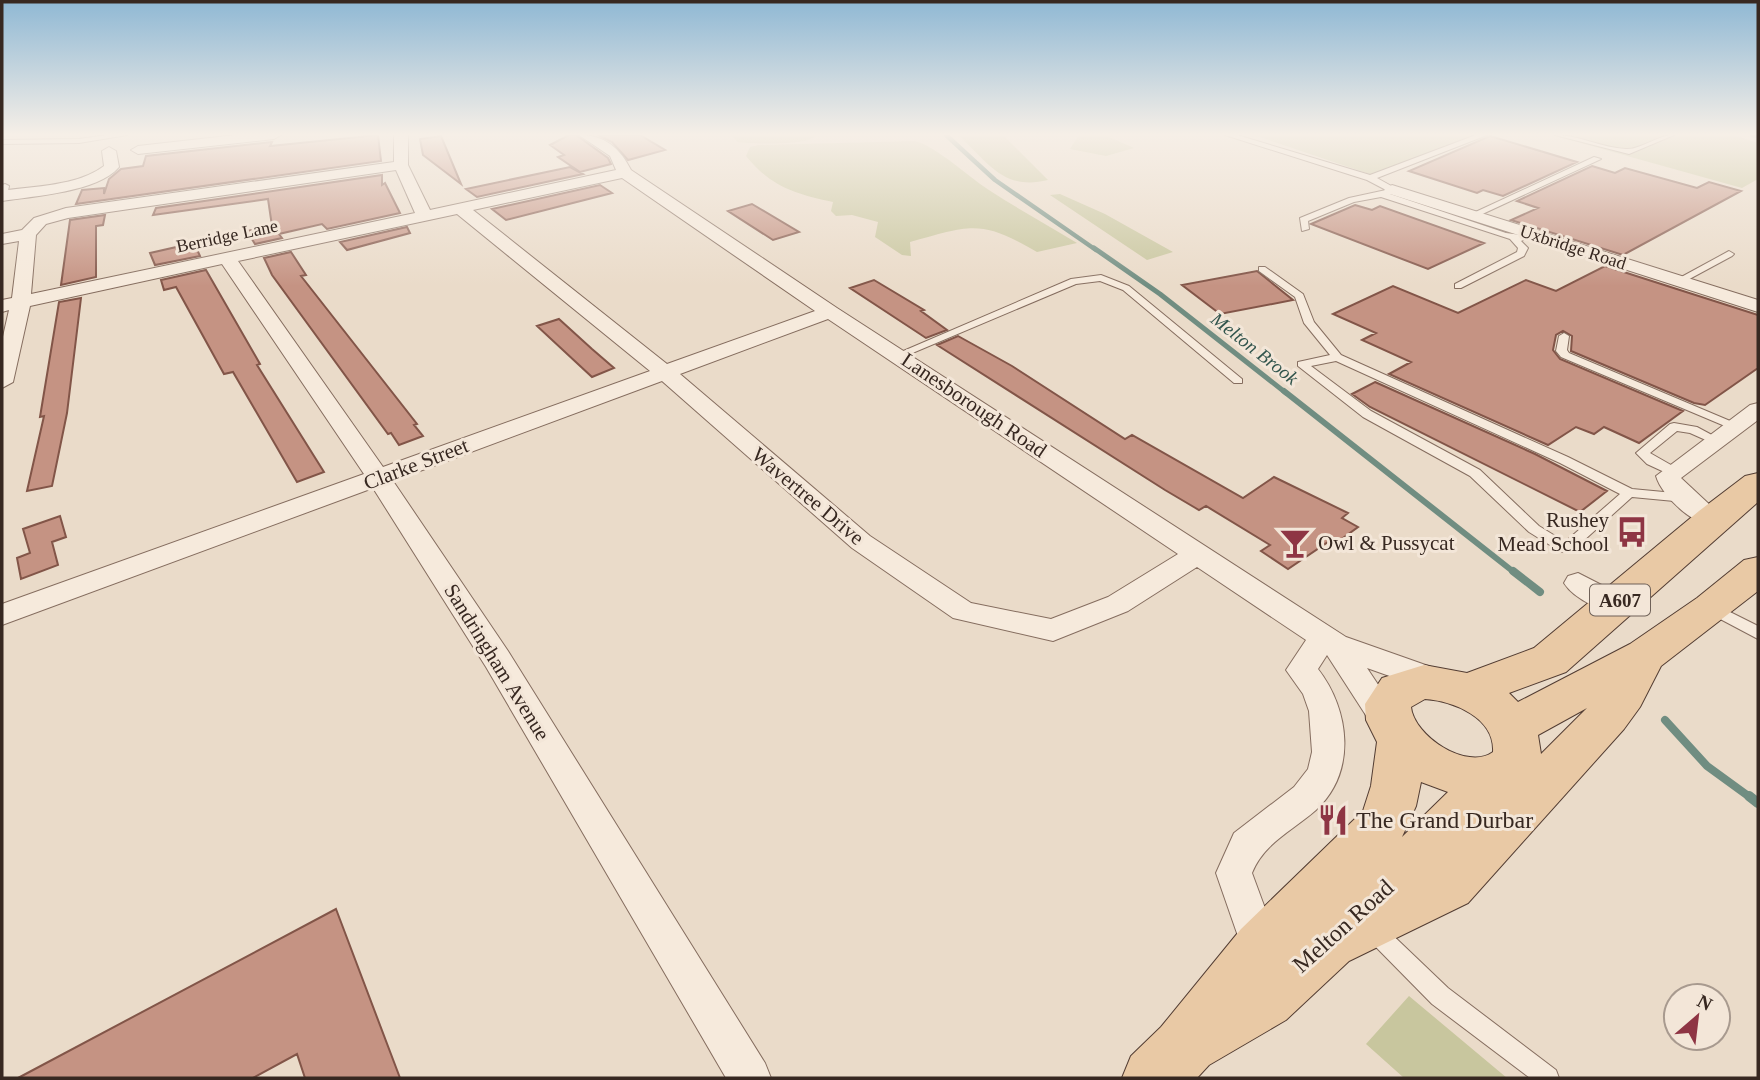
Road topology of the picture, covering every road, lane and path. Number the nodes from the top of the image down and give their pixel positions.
1 (64, 185) edge
2 (259, 185) edge
3 (410, 185) edge
4 (569, 185) edge
5 (643, 185) edge
6 (1379, 185) edge
7 (1539, 185) edge
8 (1387, 192) junction
9 (3, 193) edge
10 (461, 209) junction
11 (66, 213) joint
12 (424, 215) junction
13 (1473, 215) junction
14 (1305, 229) dead end
15 (28, 234) junction
16 (1532, 234) junction
17 (1514, 238) junction
18 (2, 239) edge
19 (1729, 254) dead end
20 (226, 257) junction
21 (1262, 269) dead end
22 (1679, 281) junction
23 (1458, 286) dead end
24 (11, 304) edge
25 (1758, 306) edge
26 (830, 312) junction
27 (1564, 336) dead end
28 (899, 355) junction
29 (1337, 357) junction
30 (663, 371) junction
31 (1238, 381) dead end
32 (2, 382) edge
33 (1758, 410) edge
34 (1727, 433) junction
35 (1673, 472) junction
36 (379, 478) junction
37 (1758, 484) edge
38 (1629, 493) junction
39 (1699, 509) junction
40 (1198, 554) junction
41 (1758, 570) edge
42 (1578, 583) dead end
43 (1615, 604) junction
44 (1712, 608) junction
45 (2, 615) edge
46 (1758, 632) edge
47 (1330, 641) junction
48 (1645, 655) junction
49 (1456, 687) junction
50 (1512, 727) junction
51 (1396, 735) junction
52 (1479, 778) junction
53 (1352, 928) junction
54 (1261, 949) junction
55 (1168, 1063) edge
56 (750, 1078) edge
57 (1548, 1078) edge

1 - 9 street
2 - 11 street
3 - 12 street
4 - 10 street, Berridge Lane
5 - 26 street, Lanesborough Road
6 - 8 lane, Uxbridge Road
7 - 13 lane
8 - 13 street, Uxbridge Road
8 - 14 lane
8 - 17 lane
10 - 12 street, Berridge Lane
10 - 30 street, Wavertree Drive
11 - 15 street
12 - 20 street, Berridge Lane
13 - 16 street, Uxbridge Road
15 - 18 street
15 - 24 street
16 - 17 lane
16 - 22 street, Uxbridge Road
17 - 23 lane
19 - 22 lane
20 - 24 street, Berridge Lane
20 - 36 street, Sandringham Avenue
21 - 29 lane
22 - 25 street, Uxbridge Road
24 - 32 street
26 - 28 street, Lanesborough Road
26 - 30 street, Clarke Street
27 - 34 lane
28 - 31 lane
28 - 40 street, Lanesborough Road
29 - 38 lane
29 - 38 lane
30 - 36 street, Clarke Street
30 - 40 street, Wavertree Drive
33 - 34 street
34 - 35 street
34 - 35 lane
35 - 39 street
36 - 45 street, Clarke Street
36 - 56 street, Sandringham Avenue
37 - 39 main road, A607
38 - 39 lane
39 - 43 main road, A607
40 - 47 street, Lanesborough Road
41 - 44 main road, A607
42 - 43 street
43 - 49 main road, A607
44 - 46 lane
44 - 48 main road, A607
47 - 49 street, Lanesborough Road
47 - 51 street, Lanesborough Road
47 - 54 street
48 - 50 main road, A607
48 - 53 main road
49 - 50 main road
49 - 51 main road, A607
50 - 52 main road
51 - 52 main road
51 - 54 main road, Melton Road / A607
52 - 53 main road, Melton Road / A607
53 - 55 main road, Melton Road / A607
53 - 57 lane
54 - 55 main road, Melton Road / A607

